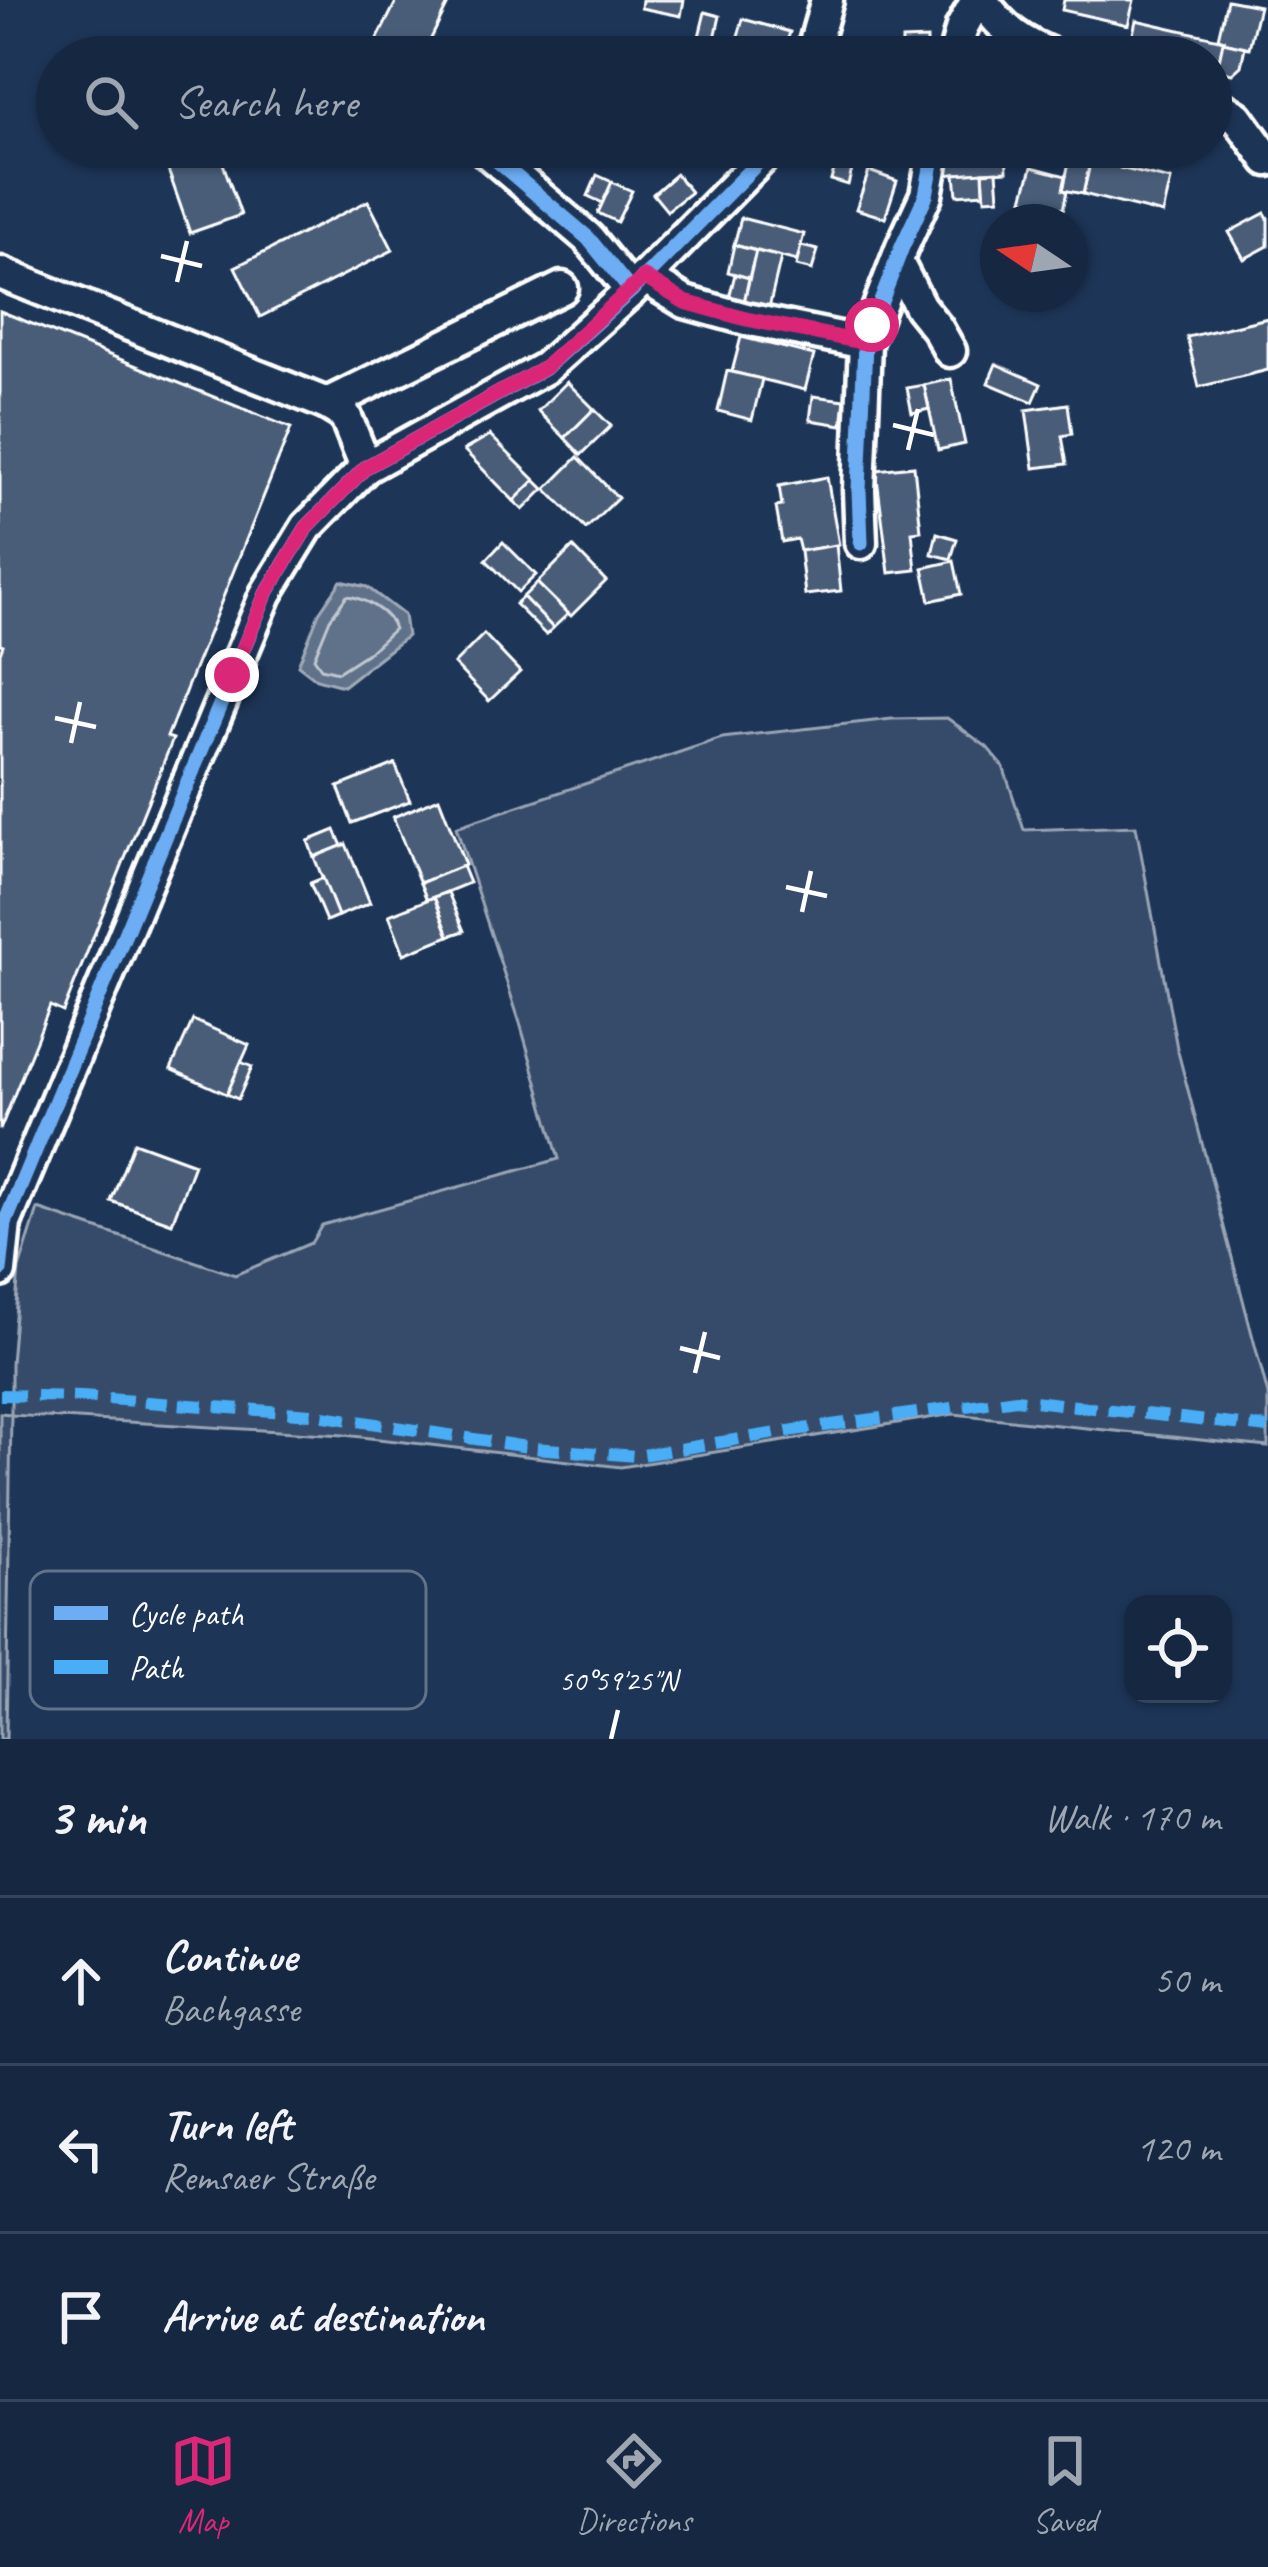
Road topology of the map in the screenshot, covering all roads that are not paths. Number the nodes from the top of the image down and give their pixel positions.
1 (827, 0) edge
2 (979, 0) edge
3 (817, 36) edge
4 (960, 36) edge
5 (1014, 36) edge
6 (1232, 113) edge
7 (1268, 160) edge
8 (506, 168) edge
9 (752, 168) edge
10 (930, 168) edge
11 (897, 262) junction
12 (0, 273) edge
13 (638, 284) junction
14 (562, 287) dead end
15 (866, 343) junction
16 (950, 351) dead end
17 (327, 404) junction
18 (366, 467) junction
19 (861, 544) dead end
20 (0, 1271) edge

1 - 3 street
2 - 4 street
2 - 5 street
6 - 7 street
8 - 13 street
9 - 13 street
10 - 11 street
11 - 15 street
11 - 16 street
12 - 17 street
13 - 15 street
13 - 18 street
14 - 17 street
15 - 19 street
17 - 18 street
18 - 20 street

